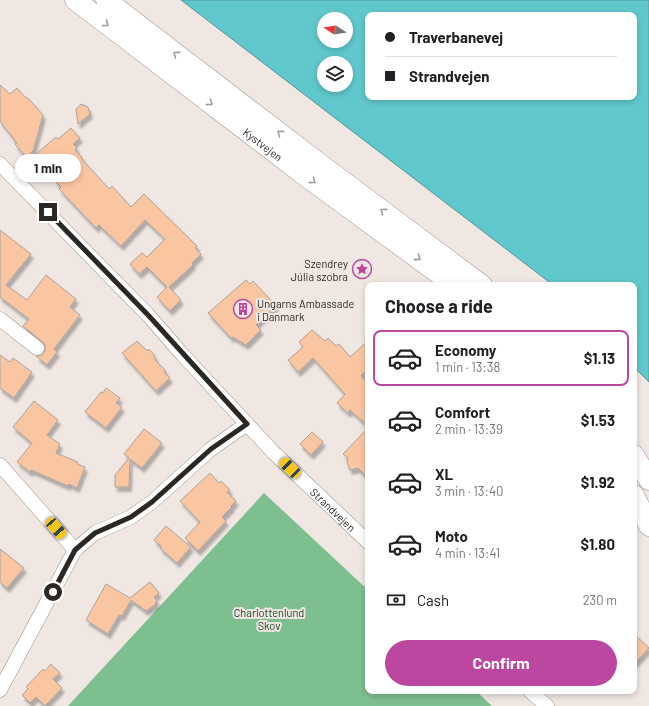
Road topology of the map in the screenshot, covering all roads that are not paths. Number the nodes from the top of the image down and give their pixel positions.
1 (75, 0) edge
2 (106, 0) edge
3 (0, 164) edge
4 (450, 282) edge
5 (478, 282) edge
6 (0, 319) edge
7 (37, 348) dead end
8 (247, 424) junction
9 (637, 460) edge
10 (0, 465) edge
11 (649, 480) edge
12 (637, 501) edge
13 (649, 526) edge
14 (365, 539) edge
15 (75, 550) junction
16 (0, 690) edge
17 (533, 694) edge
18 (547, 706) edge

1 -> 4 main road, Kystvejen
5 -> 2 main road, Kystvejen
3 - 8 street, Strandvejen
6 - 7 street
8 - 14 street, Strandvejen
8 - 15 street
9 - 11 main road
10 - 15 street
12 - 13 main road
15 - 16 street
17 - 18 street

